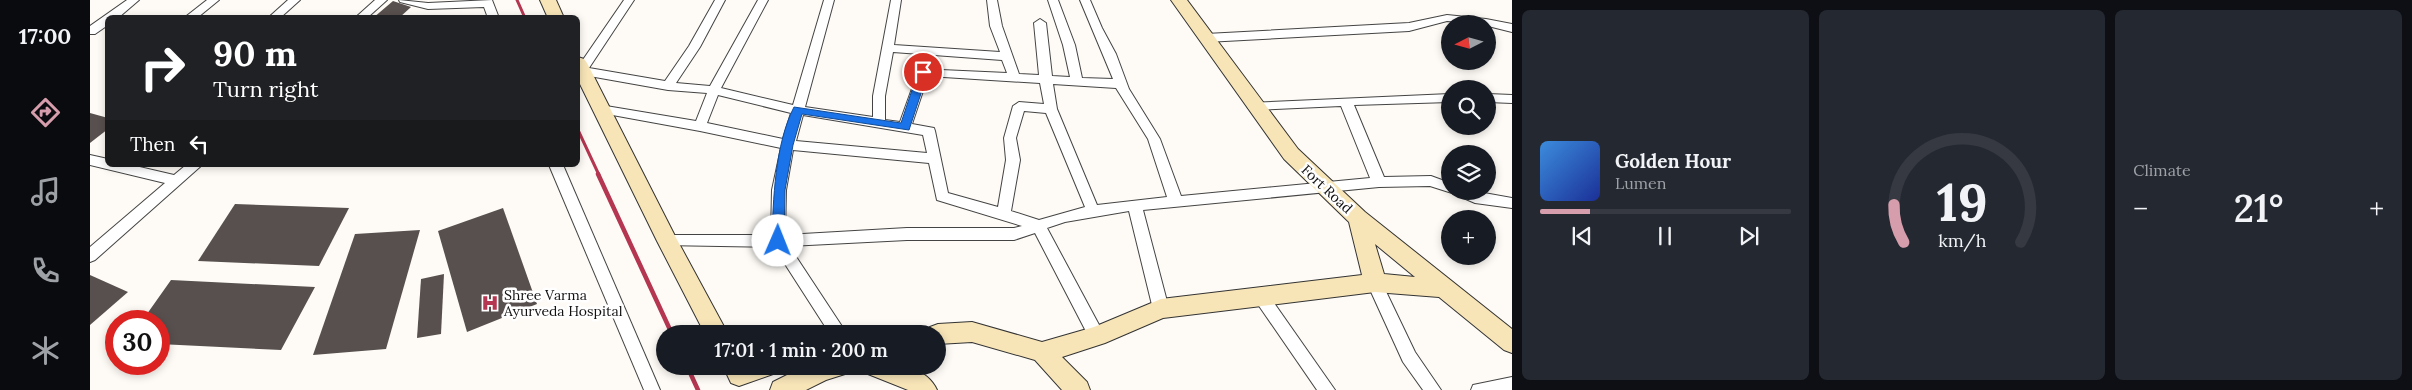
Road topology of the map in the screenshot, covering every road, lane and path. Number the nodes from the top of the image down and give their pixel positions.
1 (134, 0) edge
2 (214, 0) edge
3 (295, 0) edge
4 (382, 0) edge
5 (404, 0) edge
6 (629, 0) edge
7 (720, 0) edge
8 (763, 0) edge
9 (829, 0) edge
10 (896, 0) edge
11 (992, 0) edge
12 (1053, 0) edge
13 (1085, 0) edge
14 (1178, 0) edge
15 (487, 2) edge
16 (113, 15) edge
17 (193, 15) edge
18 (277, 15) edge
19 (364, 15) edge
20 (493, 15) edge
21 (105, 21) edge
22 (1040, 23) dead end
23 (1512, 28) edge
24 (105, 33) edge
25 (1206, 38) junction
26 (887, 48) junction
27 (1006, 56) junction
28 (580, 66) edge
29 (580, 67) edge
30 (580, 69) edge
31 (1015, 78) junction
32 (1046, 80) junction
33 (1077, 82) junction
34 (1122, 84) junction
35 (668, 86) junction
36 (714, 90) junction
37 (1441, 98) edge
38 (1496, 98) edge
39 (1512, 99) edge
40 (1346, 102) junction
41 (1253, 106) junction
42 (600, 109) junction
43 (1051, 109) junction
44 (798, 110) junction
45 (879, 123) junction
46 (700, 126) junction
47 (905, 127) junction
48 (788, 145) junction
49 (90, 160) edge
50 (935, 160) junction
51 (105, 164) edge
52 (117, 167) edge
53 (193, 167) edge
54 (557, 167) edge
55 (177, 182) junction
56 (1379, 182) junction
57 (1441, 185) edge
58 (1322, 186) junction
59 (1490, 200) edge
60 (1176, 202) junction
61 (1512, 203) edge
62 (1135, 206) junction
63 (1092, 211) junction
64 (1004, 214) junction
65 (1358, 218) junction
66 (1038, 225) junction
67 (668, 241) junction
68 (778, 241) junction
69 (90, 256) edge
70 (1375, 283) junction
71 (1442, 288) junction
72 (1262, 298) junction
73 (1161, 309) junction
74 (712, 325) edge
75 (833, 325) edge
76 (946, 334) edge
77 (1097, 336) junction
78 (1512, 343) edge
79 (1042, 352) junction
80 (811, 375) edge
81 (899, 375) edge
82 (1503, 387) edge
83 (652, 390) edge
84 (782, 390) edge
85 (925, 390) edge
86 (1078, 390) edge
87 (1327, 390) edge
88 (1433, 390) edge
89 (1479, 390) edge

1 - 16 street
2 - 17 street
3 - 18 street
4 - 19 street
5 - 15 street
6 - 28 street
7 - 35 street
8 - 36 street
9 - 44 street
10 - 26 street
11 - 27 street
12 - 33 street
13 - 34 street
14 - 25 street, Fort Road
15 - 20 street
21 - 24 street
22 - 32 street
23 - 25 street
25 - 41 street, Fort Road
26 - 27 street
26 - 45 street
27 - 31 street
29 - 35 street
30 - 42 street
31 - 32 street
31 - 47 street
32 - 33 street
32 - 43 street
33 - 34 street
34 - 60 street
35 - 36 street
36 - 44 street
36 - 46 street
37 - 40 street
38 - 39 street
40 - 41 street
40 - 56 street
41 - 58 street, Fort Road
42 - 46 street
42 - 67 street
43 - 63 street
43 - 64 street
44 - 45 street
44 - 48 street
45 - 47 street
46 - 48 street
47 - 50 street
48 - 50 street
48 - 68 street
49 - 51 street
50 - 64 street
52 - 55 street
53 - 55 street
54 - 83 street
55 - 69 street
56 - 57 street
56 - 58 street
58 - 60 street
58 - 65 street, Fort Road
59 - 61 street
60 - 62 street
62 - 63 street
62 - 73 street
63 - 66 street
64 - 66 street
65 - 70 street
65 - 71 street, Fort Road
66 - 68 street
66 - 77 street
67 - 68 street
67 - 74 street
68 - 75 street
70 - 71 street
70 - 72 street
70 - 88 street
71 - 78 street, Fort Road
72 - 73 street
72 - 87 street
73 - 77 street
76 - 79 street
77 - 79 street
79 - 86 street
80 - 84 street
81 - 85 street
82 - 89 street

